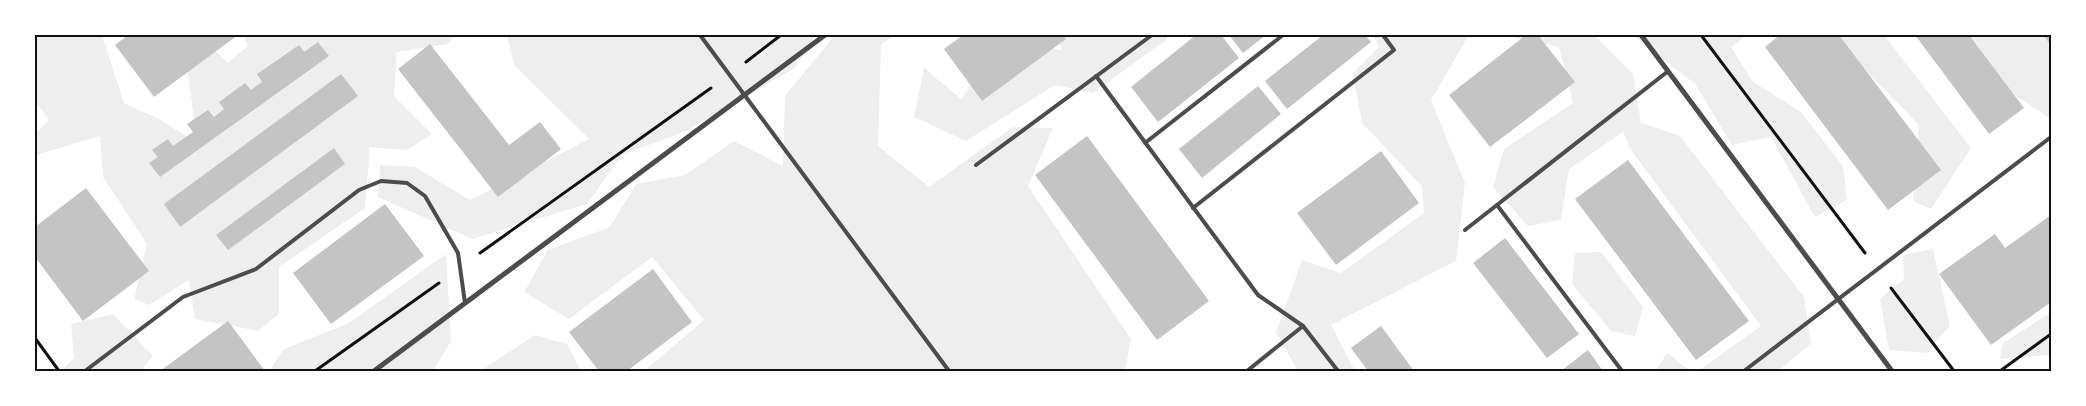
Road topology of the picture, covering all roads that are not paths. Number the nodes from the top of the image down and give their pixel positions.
1 (700, 35) edge
2 (825, 35) edge
3 (1152, 35) edge
4 (1283, 35) edge
5 (1383, 35) edge
6 (1641, 35) edge
7 (1668, 72) junction
8 (1096, 76) junction
9 (745, 95) junction
10 (2051, 137) edge
11 (1145, 142) junction
12 (976, 165) dead end
13 (1497, 205) junction
14 (1193, 208) junction
15 (1465, 230) dead end
16 (1838, 298) junction
17 (465, 303) junction
18 (1303, 326) junction
19 (86, 371) edge
20 (374, 371) edge
21 (949, 371) edge
22 (1247, 371) edge
23 (1338, 371) edge
24 (1622, 371) edge
25 (1744, 371) edge
26 (1892, 371) edge

1 - 9 lane
2 - 9 street
3 - 8 lane
4 - 11 lane
5 - 14 lane
6 - 7 street
7 - 13 lane
7 - 16 street
8 - 11 lane
8 - 12 lane
9 - 17 street
9 - 21 lane
10 - 16 lane
11 - 14 lane
13 - 15 lane
13 - 24 lane
14 - 18 lane
16 - 25 lane
16 - 26 street
17 - 19 lane
17 - 20 street
18 - 22 lane
18 - 23 lane

